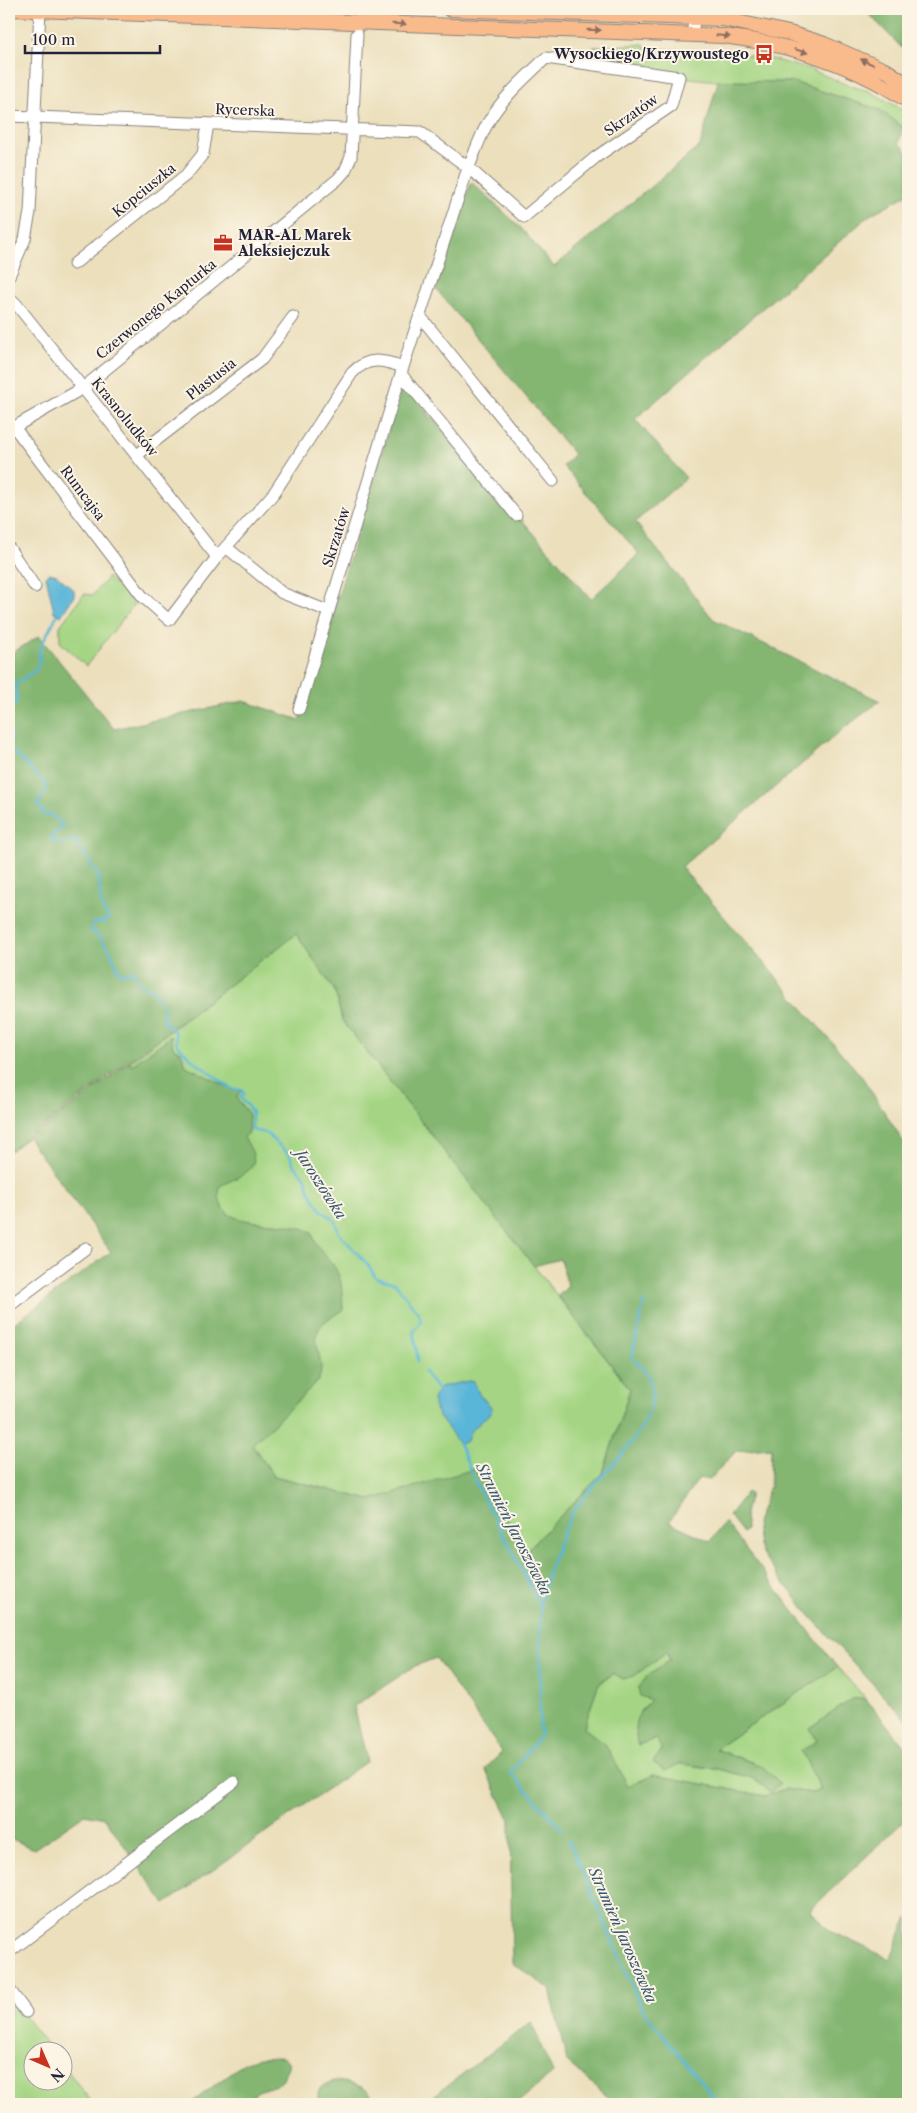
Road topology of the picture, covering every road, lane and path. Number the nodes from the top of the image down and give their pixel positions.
1 (9, 9) edge
2 (291, 9) edge
3 (450, 9) edge
4 (40, 10) junction
5 (693, 12) edge
6 (281, 20) junction
7 (358, 34) dead end
8 (692, 34) junction
9 (908, 85) edge
10 (908, 101) edge
11 (9, 116) edge
12 (36, 118) junction
13 (208, 124) junction
14 (353, 130) junction
15 (469, 168) junction
16 (74, 264) dead end
17 (9, 276) edge
18 (9, 297) edge
19 (420, 316) junction
20 (293, 317) dead end
21 (402, 371) junction
22 (83, 388) junction
23 (12, 429) edge
24 (137, 456) junction
25 (553, 481) dead end
26 (516, 515) dead end
27 (226, 547) junction
28 (9, 548) edge
29 (217, 557) junction
30 (35, 587) dead end
31 (328, 610) junction
32 (299, 709) dead end
33 (86, 1248) dead end
34 (9, 1306) edge
35 (234, 1782) dead end
36 (9, 1952) edge
37 (9, 1988) edge
38 (26, 2012) dead end

1 - 4 main road
2 - 6 main road
3 - 5 main road
4 - 6 main road
4 - 12 street
5 - 8 street
9 -> 5 main road
6 -> 8 main road
7 - 14 street, Czerwonego Kapturka
8 -> 10 main road
11 - 12 street, Rycerska
12 - 13 street, Rycerska
12 - 17 street
13 - 14 street, Rycerska
13 - 16 street, Kopciuszka
14 - 15 street, Rycerska
14 - 22 street, Czerwonego Kapturka
15 - 15 street, Skrzatów
15 - 19 street, Skrzatów
18 - 22 street, Krasnoludków
19 - 21 street, Skrzatów
19 - 25 street
20 - 24 street, Plastusia
21 - 26 street
21 - 27 street
21 - 31 street, Skrzatów
22 - 23 street, Czerwonego Kapturka
22 - 24 street, Krasnoludków
23 - 29 street, Rumcajsa
24 - 29 street, Krasnoludków
27 - 29 street
27 - 31 street
28 - 30 street
31 - 32 street, Skrzatów
33 - 34 street
35 - 36 street
37 - 38 street

